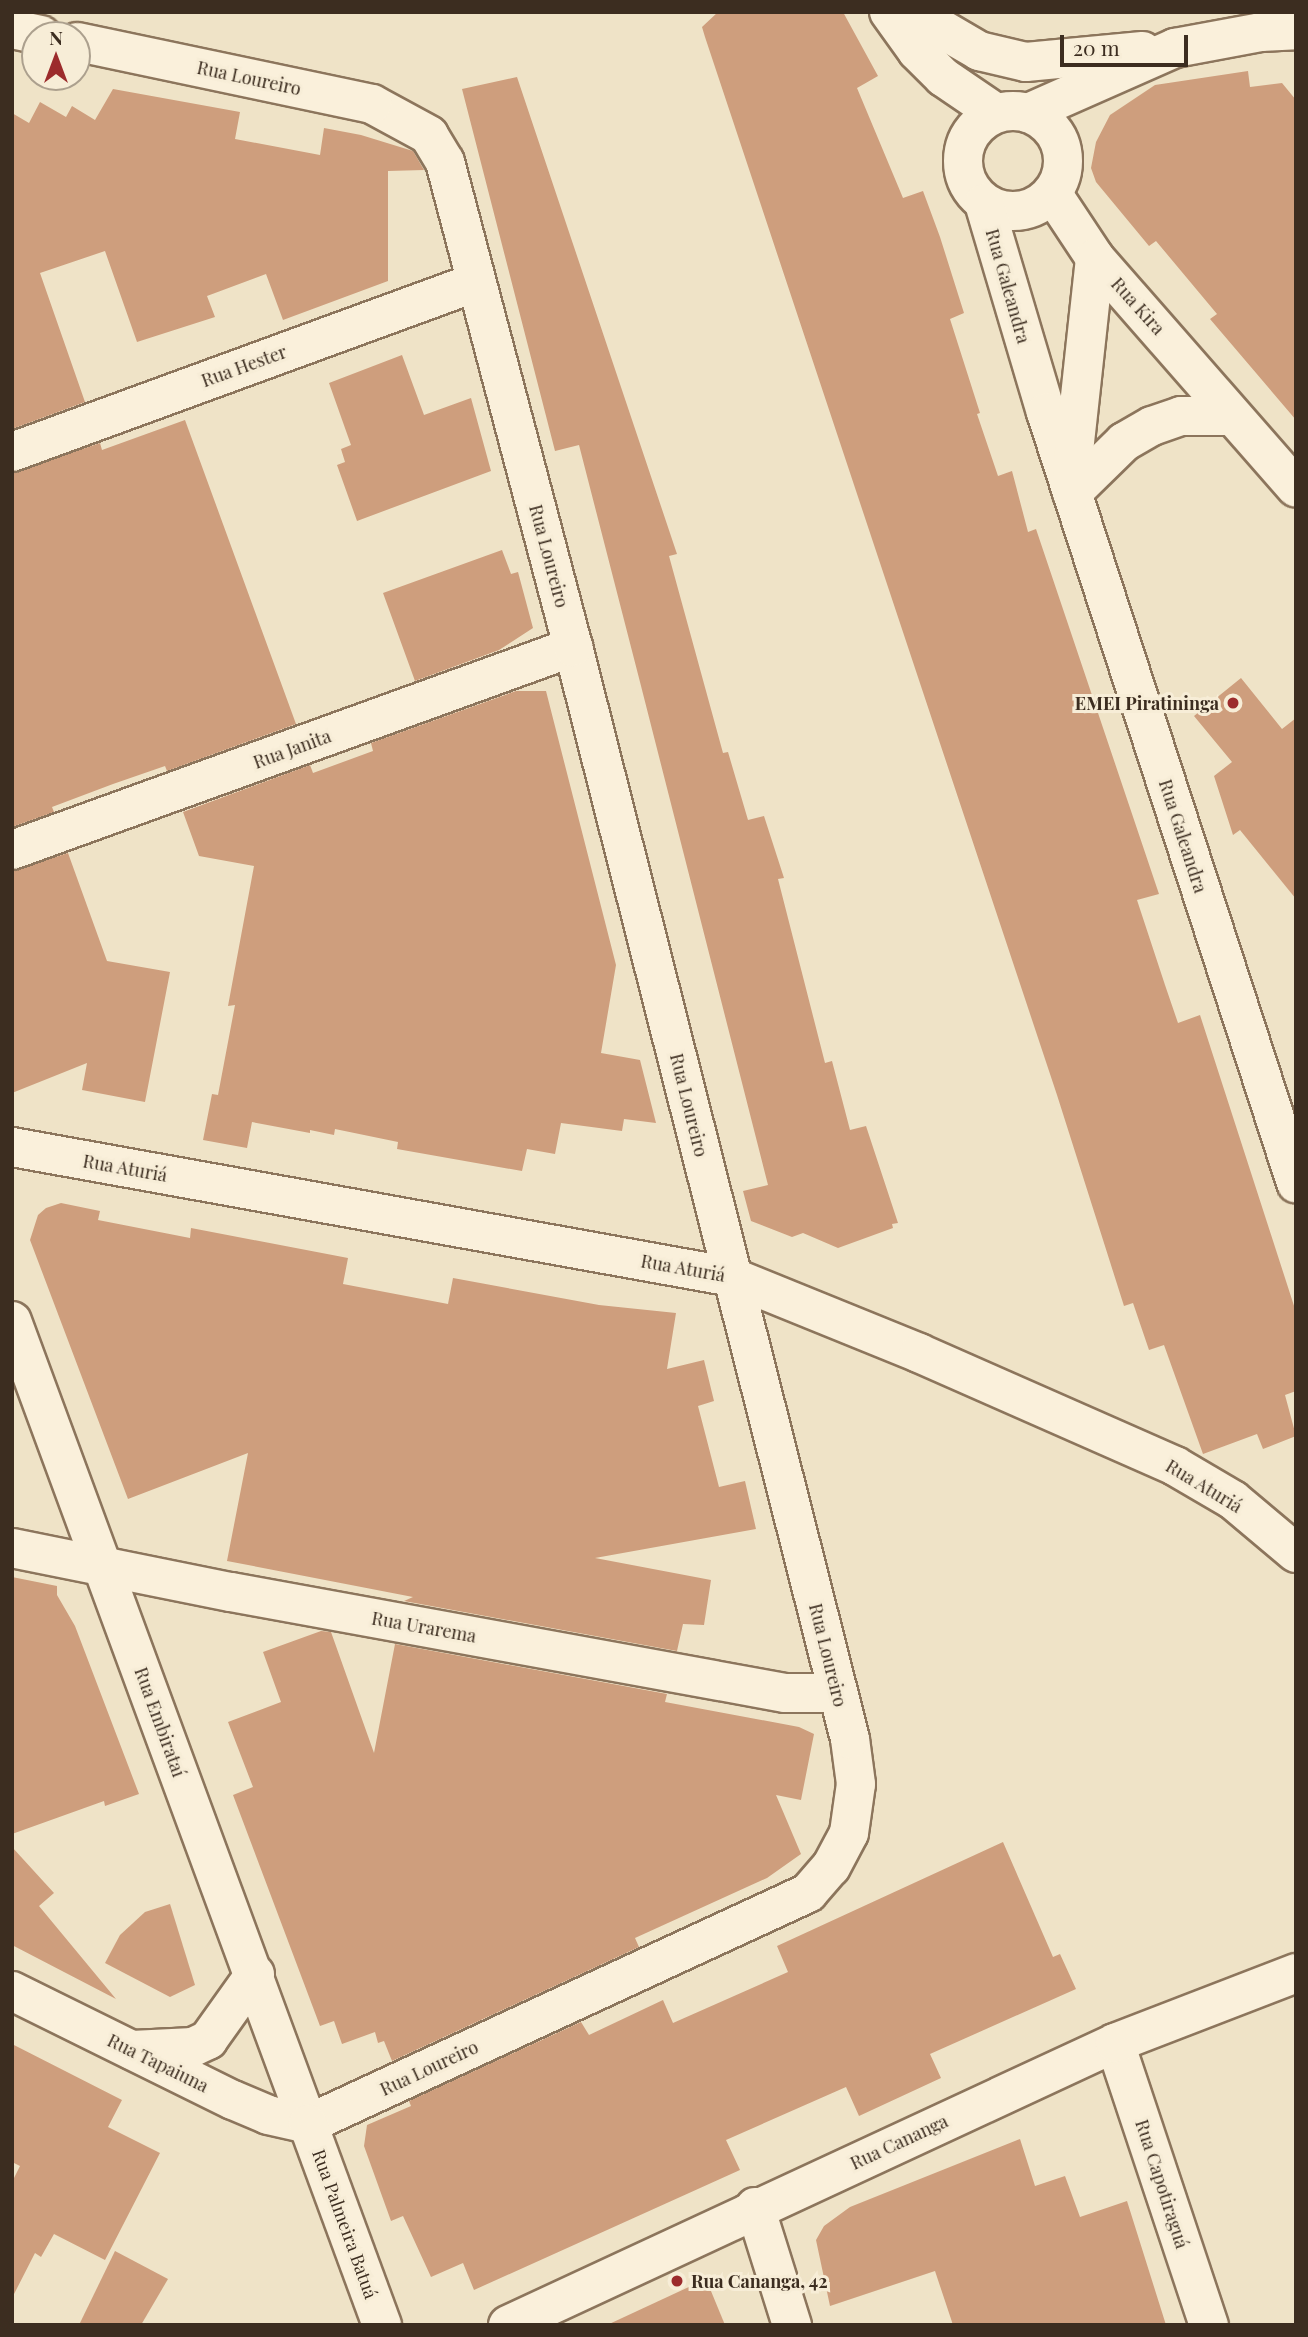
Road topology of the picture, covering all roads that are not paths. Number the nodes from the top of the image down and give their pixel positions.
1 (889, 12) edge
2 (925, 12) edge
3 (1296, 30) edge
4 (91, 46) edge
5 (1175, 48) junction
6 (1012, 113) junction
7 (1052, 193) junction
8 (984, 202) junction
9 (1095, 258) junction
10 (476, 282) junction
11 (1230, 416) junction
12 (12, 452) edge
13 (1296, 488) edge
14 (1071, 491) junction
15 (573, 647) junction
16 (12, 850) edge
17 (12, 1147) edge
18 (1296, 1183) edge
19 (732, 1277) junction
20 (12, 1321) edge
21 (12, 1548) edge
22 (1296, 1553) edge
23 (103, 1566) junction
24 (838, 1693) junction
25 (1296, 1973) edge
26 (255, 1974) junction
27 (12, 1991) edge
28 (1115, 2043) junction
29 (131, 2050) junction
30 (308, 2124) junction
31 (755, 2207) junction
32 (382, 2325) edge
33 (508, 2325) edge
34 (792, 2325) edge
35 (1209, 2325) edge

1 - 6 street
2 - 5 street
3 - 5 street
4 - 10 street, Rua Loureiro
5 - 6 street
6 - 7 street
6 - 8 street
7 - 8 street
7 - 9 street, Rua Kira
8 - 14 street, Rua Galeandra
9 - 11 street, Rua Kira
9 - 14 street, Rua Galeandra
10 - 12 street, Rua Hester
10 - 15 street, Rua Loureiro
11 - 13 street, Rua Kira
11 - 14 street
14 - 18 street, Rua Galeandra
15 - 16 street, Rua Janita
15 - 19 street, Rua Loureiro
17 - 19 street, Rua Aturiá
19 - 22 street, Rua Aturiá
19 - 24 street, Rua Loureiro
20 - 23 street, Rua Embirataí
21 - 23 street, Rua Urarema
23 - 24 street, Rua Urarema
23 - 26 street, Rua Embirataí
24 - 30 street, Rua Loureiro
25 - 28 street, Rua Cananga
26 - 29 street
26 - 30 street, Rua Embirataí
27 - 29 street, Rua Tapaiuna
28 - 31 street, Rua Cananga
28 - 35 street, Rua Capotiraguá
29 - 30 street, Rua Tapaiuna
30 - 32 street, Rua Palmeira Batuá
31 - 33 street, Rua Cananga
31 - 34 street

